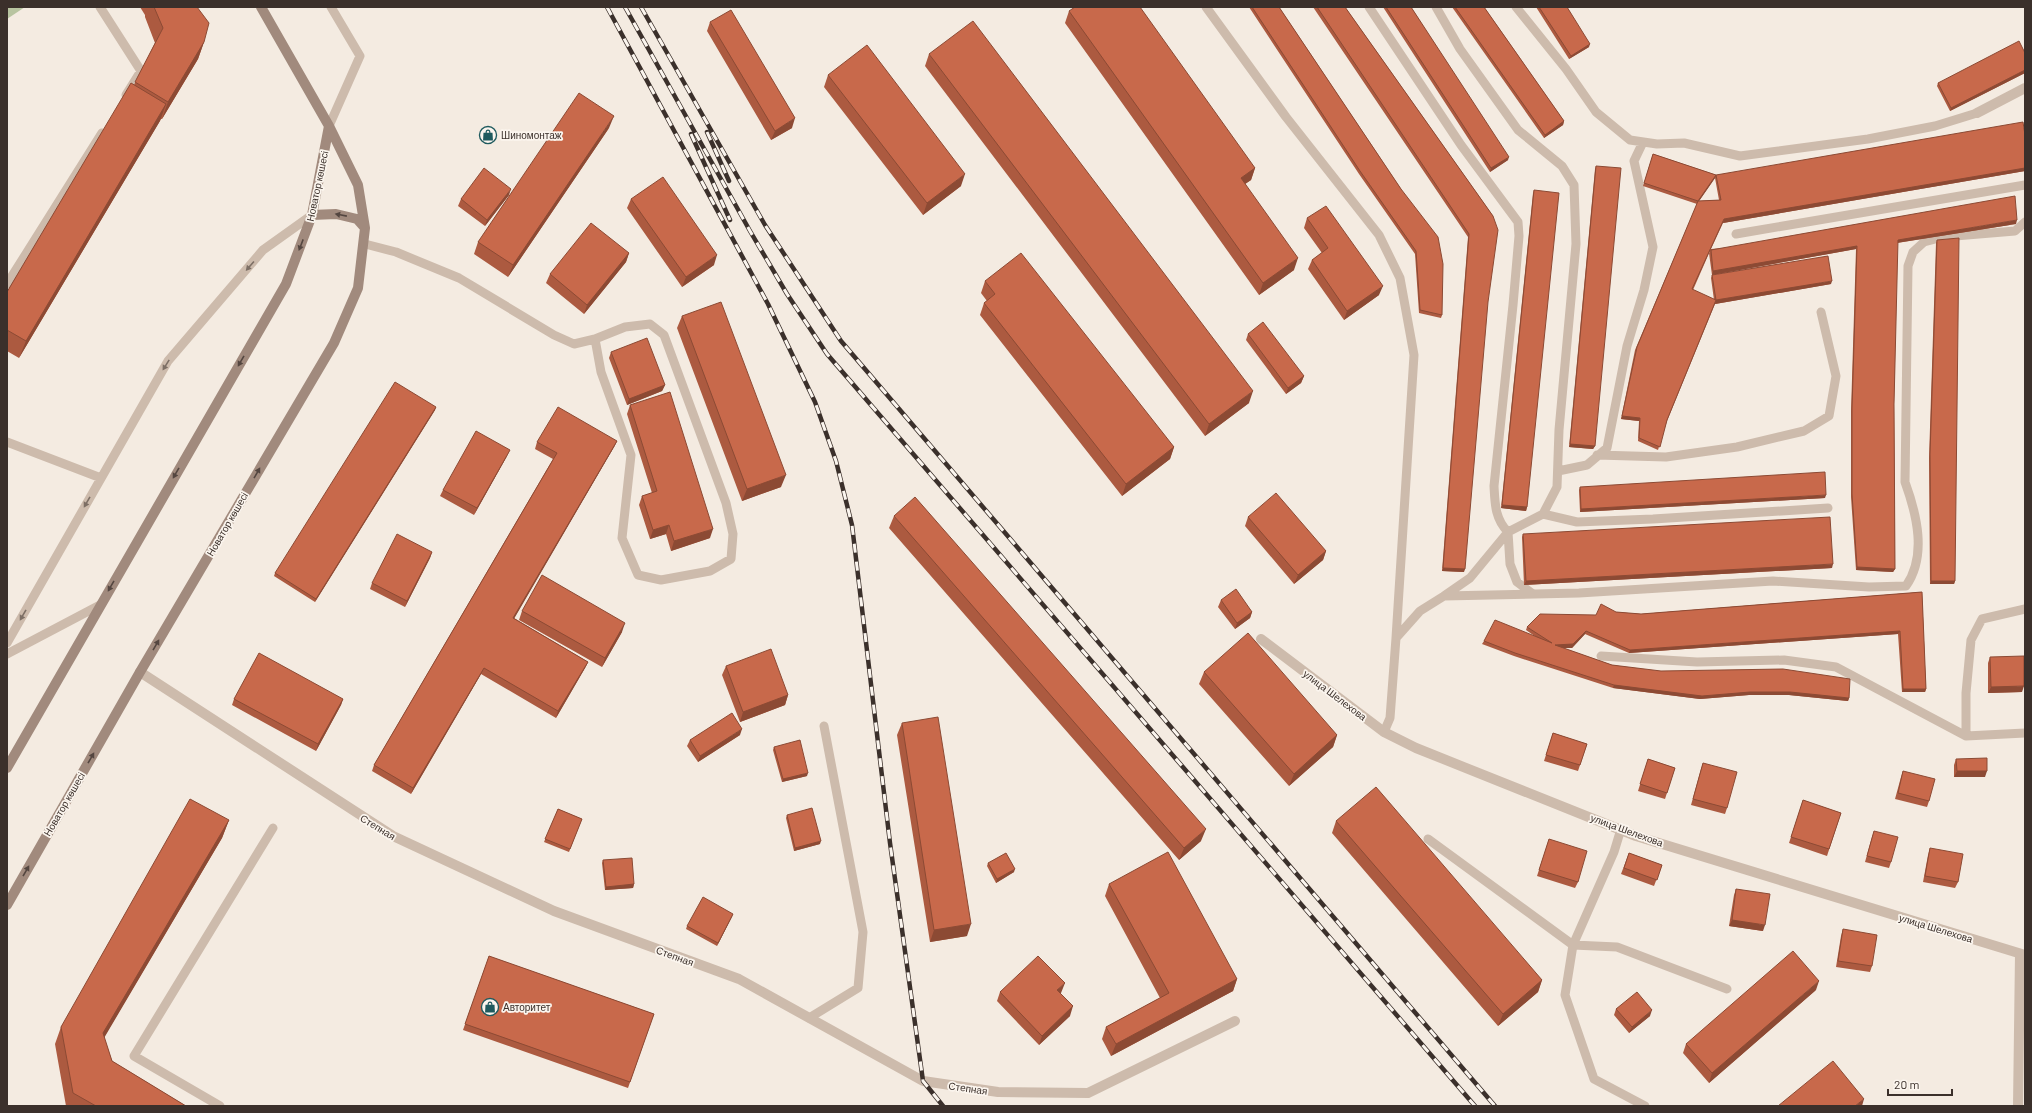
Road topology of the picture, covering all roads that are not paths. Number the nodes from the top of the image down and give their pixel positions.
1 (100, 7) edge
2 (261, 7) edge
3 (331, 7) edge
4 (1206, 7) edge
5 (1369, 7) edge
6 (1436, 7) edge
7 (1516, 7) edge
8 (2025, 88) edge
9 (120, 104) edge
10 (1976, 113) joint
11 (108, 124) edge
12 (330, 126) junction
13 (1643, 142) junction
14 (2025, 186) edge
15 (312, 216) junction
16 (2025, 222) edge
17 (365, 228) junction
18 (1736, 234) dead end
19 (365, 244) junction
20 (7, 284) edge
21 (1821, 312) dead end
22 (595, 339) junction
23 (7, 442) edge
24 (1598, 455) junction
25 (1558, 471) junction
26 (101, 478) junction
27 (1828, 508) dead end
28 (1543, 514) junction
29 (1508, 532) junction
30 (1533, 594) junction
31 (1444, 596) junction
32 (100, 605) junction
33 (2025, 609) edge
34 (1396, 638) junction
35 (1261, 639) dead end
36 (7, 643) edge
37 (7, 654) edge
38 (1601, 656) dead end
39 (140, 672) junction
40 (824, 726) dead end
41 (1384, 732) junction
42 (2025, 733) edge
43 (1966, 736) junction
44 (7, 768) edge
45 (273, 828) dead end
46 (1621, 829) junction
47 (1428, 839) dead end
48 (7, 905) edge
49 (1573, 944) junction
50 (2023, 954) edge
51 (1727, 989) dead end
52 (809, 1018) junction
53 (1235, 1021) dead end
54 (220, 1106) edge
55 (1645, 1106) edge
56 (2018, 1106) edge

1 - 9 lane
2 - 12 main road, Новатор көшесі
3 - 12 lane
4 - 34 lane
5 - 29 lane
6 - 25 lane
7 - 13 lane
8 - 10 street
10 - 13 lane
11 - 20 lane
12 - 15 main road, Новатор көшесі
12 - 17 main road, Новатор көшесі
13 - 24 lane
14 - 18 lane
17 -> 15 main road
15 -> 26 lane
15 -> 32 main road, Новатор көшесі
16 - 30 lane
17 - 19 main road, Новатор көшесі
19 - 22 lane
39 -> 19 main road, Новатор көшесі
21 - 24 lane
22 - 22 lane
23 - 26 lane
24 - 25 lane
25 - 28 lane
26 -> 36 lane
27 - 28 lane
28 - 29 lane
29 - 30 lane
29 - 31 lane
30 - 31 lane
31 - 34 lane
32 - 37 lane
32 - 44 main road, Новатор көшесі
33 - 43 lane
34 - 41 lane
35 - 41 street, улица Шелехова
38 - 43 lane
48 -> 39 main road, Новатор көшесі
39 - 52 street, Степная
40 - 52 lane
41 - 46 street, улица Шелехова
42 - 43 lane
45 - 54 lane
46 - 49 lane
46 - 50 street, улица Шелехова
47 - 49 lane
49 - 51 lane
49 - 55 lane
50 - 56 street
52 - 53 street, Степная

